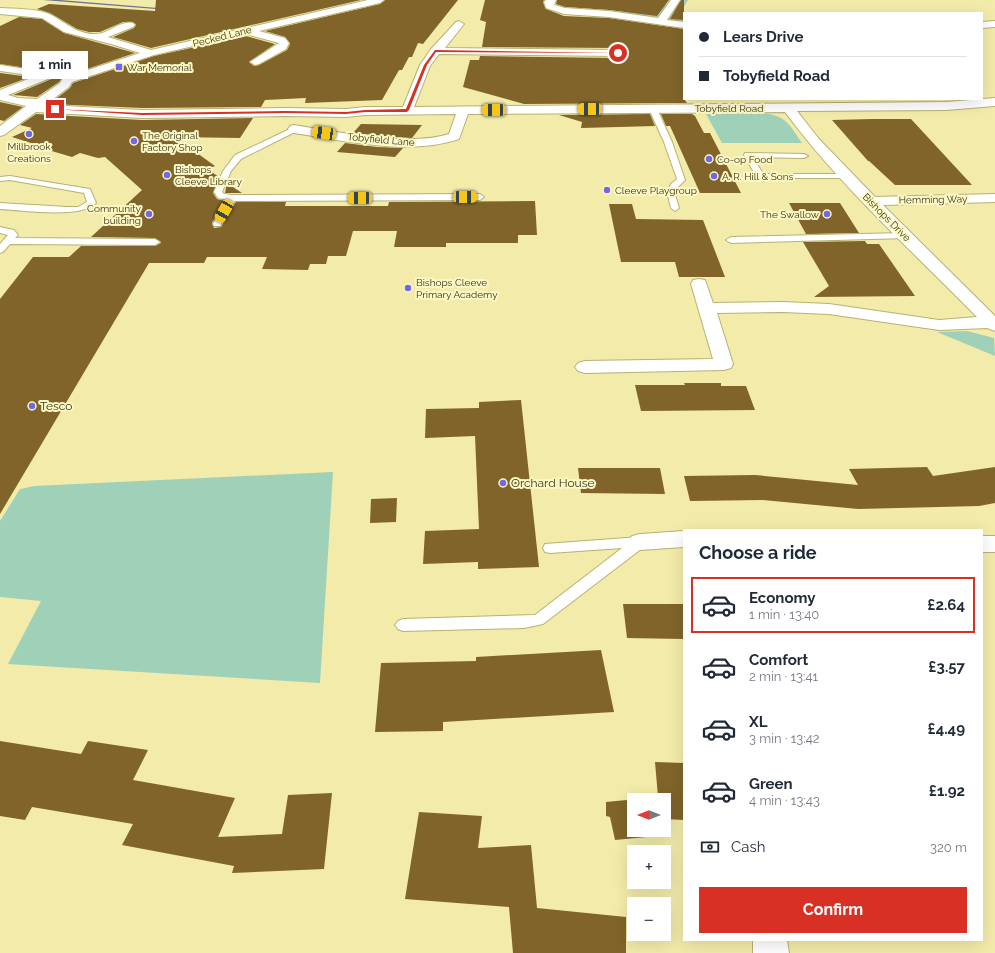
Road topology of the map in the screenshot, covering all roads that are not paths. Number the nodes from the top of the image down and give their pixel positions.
1 (552, 0) edge
2 (676, 0) edge
3 (372, 1) edge
4 (0, 11) edge
5 (662, 20) junction
6 (459, 24) dead end
7 (683, 24) edge
8 (995, 24) edge
9 (130, 25) dead end
10 (983, 25) edge
11 (245, 30) junction
12 (97, 38) junction
13 (435, 51) junction
14 (151, 53) junction
15 (618, 53) dead end
16 (255, 62) dead end
17 (0, 68) edge
18 (49, 75) junction
19 (67, 80) junction
20 (995, 102) edge
21 (722, 104) edge
22 (35, 106) junction
23 (788, 108) junction
24 (654, 109) junction
25 (407, 110) junction
26 (462, 110) junction
27 (312, 112) junction
28 (294, 129) junction
29 (0, 132) edge
30 (804, 156) dead end
31 (846, 176) junction
32 (0, 178) edge
33 (480, 197) dead end
34 (232, 198) junction
35 (995, 198) edge
36 (870, 201) junction
37 (0, 206) edge
38 (675, 208) dead end
39 (217, 224) dead end
40 (0, 230) edge
41 (905, 236) junction
42 (731, 240) dead end
43 (8, 241) junction
44 (155, 242) dead end
45 (0, 250) edge
46 (699, 284) dead end
47 (706, 308) junction
48 (993, 324) edge
49 (585, 367) dead end
50 (683, 539) edge
51 (640, 542) junction
52 (983, 544) edge
53 (995, 544) edge
54 (550, 548) dead end
55 (403, 625) dead end
56 (770, 941) edge
57 (771, 953) edge

1 - 5 street
2 - 5 street
3 - 11 street, Pecked Lane
4 - 12 street
5 - 7 street
6 - 13 street
8 - 10 street
9 - 12 street
11 - 14 street, Pecked Lane
11 - 16 street
12 - 14 street
13 - 15 street
13 - 25 street
14 - 19 street, Pecked Lane
17 - 18 street
18 - 19 street
18 - 22 street, Tobyfield Road
19 - 22 street
20 - 23 street, Tobyfield Road
21 - 23 street, Tobyfield Road
21 - 24 street, Tobyfield Road
22 - 27 street, Tobyfield Road
22 - 29 street
23 - 31 street, Bishops Drive
24 - 26 street, Tobyfield Road
24 - 38 lane
25 - 26 street, Tobyfield Road
25 - 27 street, Tobyfield Road
26 - 28 street, Tobyfield Lane
27 - 28 street
28 - 34 lane
30 - 31 lane
31 - 36 street, Bishops Drive
32 - 37 lane
33 - 34 lane
34 - 39 lane
35 - 36 street, Hemming Way
36 - 41 street, Bishops Drive
40 - 43 lane
41 - 42 lane
41 - 48 street, Bishops Drive
43 - 44 lane
43 - 45 lane
46 - 47 street
47 - 48 street, Bishops Drive
47 - 49 street
50 - 51 street
51 - 54 lane
51 - 55 lane
52 - 53 street
56 - 57 street

